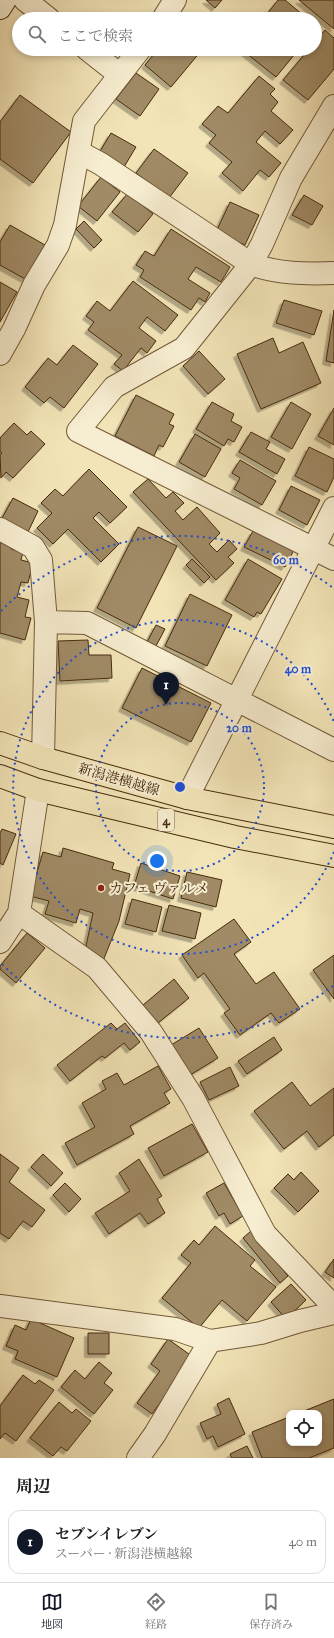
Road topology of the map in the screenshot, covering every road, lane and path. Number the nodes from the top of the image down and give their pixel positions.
1 (5, 0) edge
2 (25, 0) edge
3 (175, 0) edge
4 (0, 8) edge
5 (40, 12) edge
6 (167, 12) edge
7 (96, 56) edge
8 (135, 56) edge
9 (120, 75) junction
10 (334, 106) edge
11 (79, 152) junction
12 (251, 264) junction
13 (334, 273) edge
14 (0, 354) edge
15 (334, 508) edge
16 (0, 529) edge
17 (314, 549) junction
18 (334, 559) edge
19 (46, 622) junction
20 (236, 700) junction
21 (0, 743) edge
22 (334, 750) edge
23 (43, 758) junction
24 (0, 776) edge
25 (38, 790) junction
26 (187, 798) junction
27 (334, 827) edge
28 (334, 856) edge
29 (19, 913) junction
30 (0, 942) edge
31 (0, 1306) edge
32 (334, 1307) edge
33 (334, 1313) edge
34 (210, 1341) junction
35 (138, 1458) edge

1 - 4 street
2 - 5 street
3 - 6 street
7 - 9 street
8 - 9 street
9 - 11 street
10 - 12 street
11 - 12 street
11 - 14 street
12 - 13 street
12 - 17 street
15 - 17 street
16 - 19 street
17 - 18 street
17 - 20 street
19 - 20 street
19 - 23 street
20 - 22 street
20 - 26 street
21 - 23 main road, 新潟港横越線 / 4
23 - 26 main road, 新潟港横越線 / 4
24 - 25 main road, 新潟港横越線 / 4
25 - 28 main road, 新潟港横越線 / 4
25 - 29 street
26 - 27 main road, 新潟港横越線 / 4
29 - 30 street
29 - 32 street
31 - 34 street
33 - 34 street
34 - 35 street

